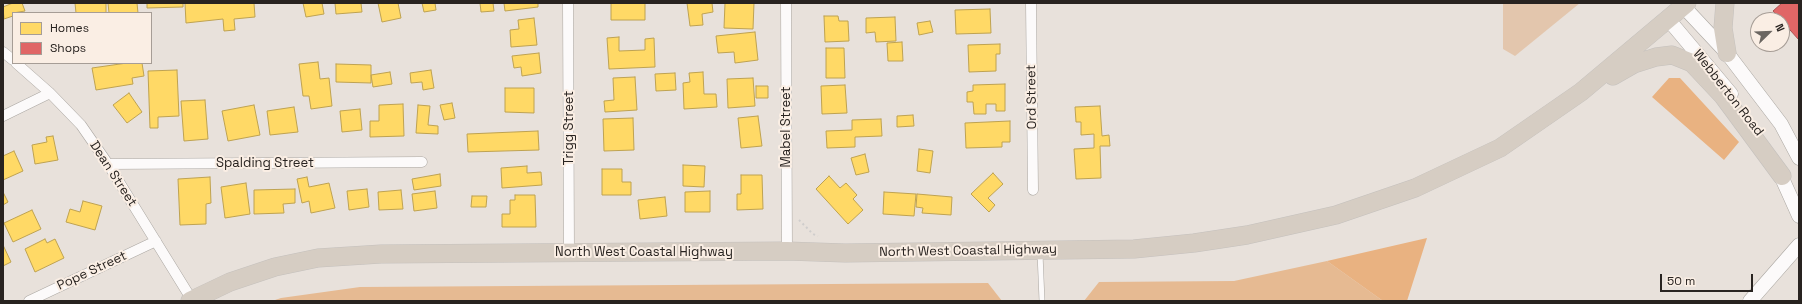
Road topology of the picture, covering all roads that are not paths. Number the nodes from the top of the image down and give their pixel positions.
1 (568, 3) edge
2 (786, 3) edge
3 (1031, 3) edge
4 (1725, 3) edge
5 (1685, 5) edge
6 (1668, 19) junction
7 (3, 52) edge
8 (1728, 53) junction
9 (12, 59) edge
10 (17, 64) edge
11 (1581, 92) junction
12 (50, 93) junction
13 (3, 116) edge
14 (1798, 155) edge
15 (422, 162) dead end
16 (108, 164) junction
17 (1782, 176) junction
18 (1033, 190) dead end
19 (1799, 216) edge
20 (156, 241) junction
21 (1799, 246) edge
22 (1040, 250) junction
23 (787, 251) junction
24 (569, 252) junction
25 (191, 300) edge
26 (29, 301) edge
27 (1042, 301) edge
28 (1750, 301) edge

1 - 24 street, Trigg Street
2 - 23 street, Mabel Street
3 - 18 street, Ord Street
4 - 8 highway
5 - 6 highway, North West Coastal Highway
5 - 8 main road, Webberton Road
6 - 11 highway, North West Coastal Highway
6 - 17 main road, Webberton Road
7 - 9 street
8 - 14 main road, Webberton Road
10 - 12 street, Dean Street
11 - 17 highway
11 - 22 highway, North West Coastal Highway
12 - 13 street
12 - 16 street, Dean Street
15 - 16 street, Spalding Street
16 - 20 street, Dean Street
17 - 19 main road, Webberton Road
20 - 25 street, Dean Street
20 - 26 street, Pope Street
21 - 28 main road
22 - 23 highway, North West Coastal Highway
22 - 27 lane
23 - 24 highway, North West Coastal Highway
24 - 25 highway, North West Coastal Highway

